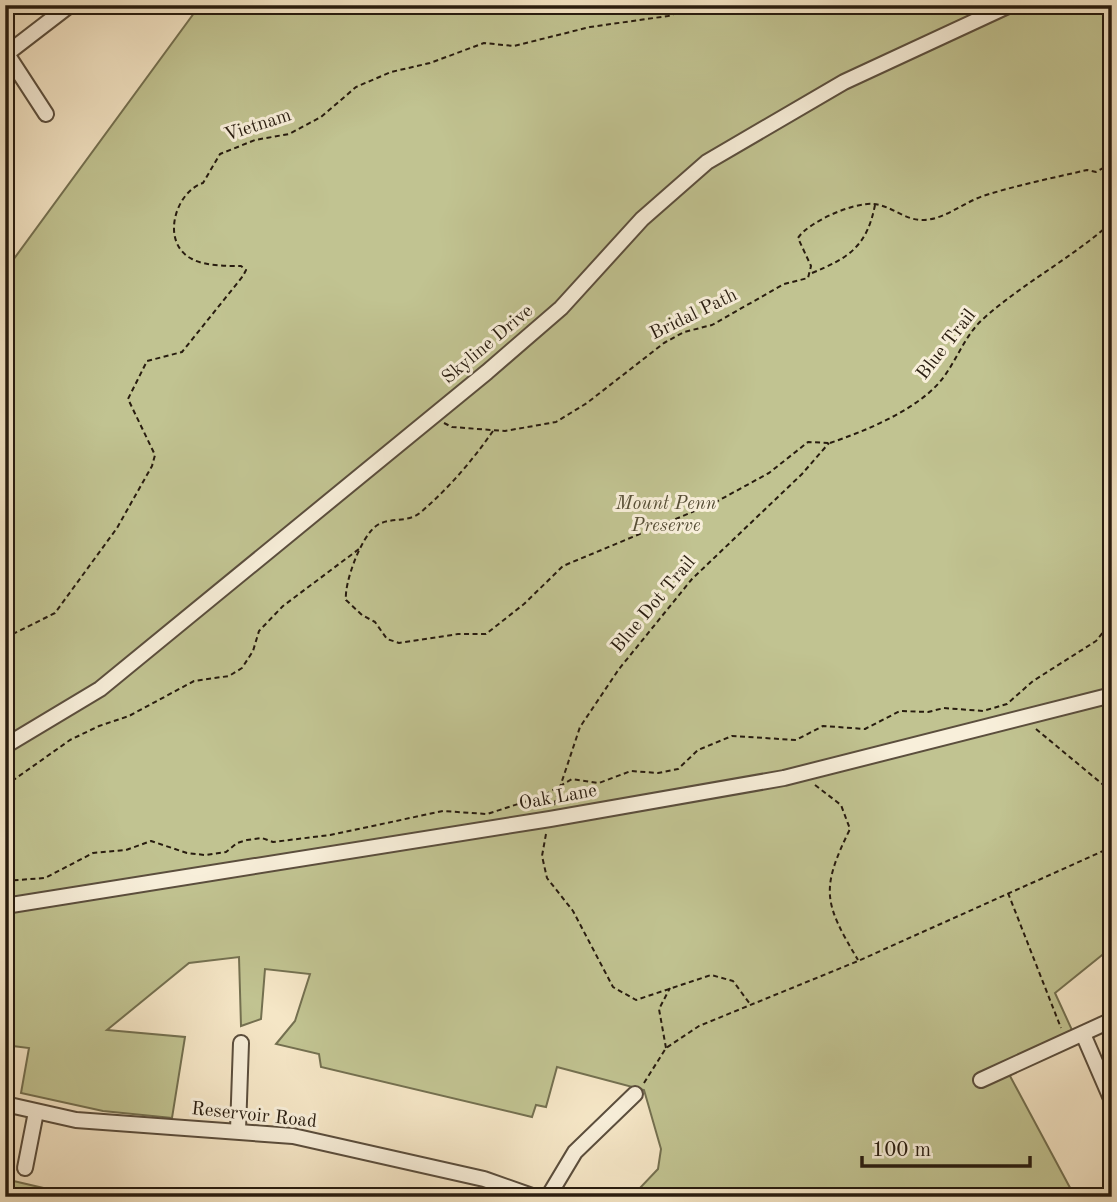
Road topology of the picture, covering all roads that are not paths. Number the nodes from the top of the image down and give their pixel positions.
1 (69, 5) edge
2 (1010, 5) edge
3 (6, 55) edge
4 (46, 114) dead end
5 (1112, 695) edge
6 (5, 746) edge
7 (5, 906) edge
8 (1112, 1020) edge
9 (1083, 1034) junction
10 (241, 1043) dead end
11 (981, 1080) dead end
12 (635, 1094) road end
13 (1112, 1101) edge
14 (5, 1104) edge
15 (36, 1112) junction
16 (238, 1130) junction
17 (25, 1168) dead end
18 (535, 1197) edge
19 (548, 1197) edge

1 - 3 street
2 - 6 street, Skyline Drive
3 - 4 street
5 - 7 street, Oak Lane
8 - 9 street
9 - 11 street
9 - 13 street
10 - 16 street
12 - 19 street
14 - 15 street, Reservoir Road
15 - 16 street, Reservoir Road
15 - 17 street
16 - 18 street, Reservoir Road

